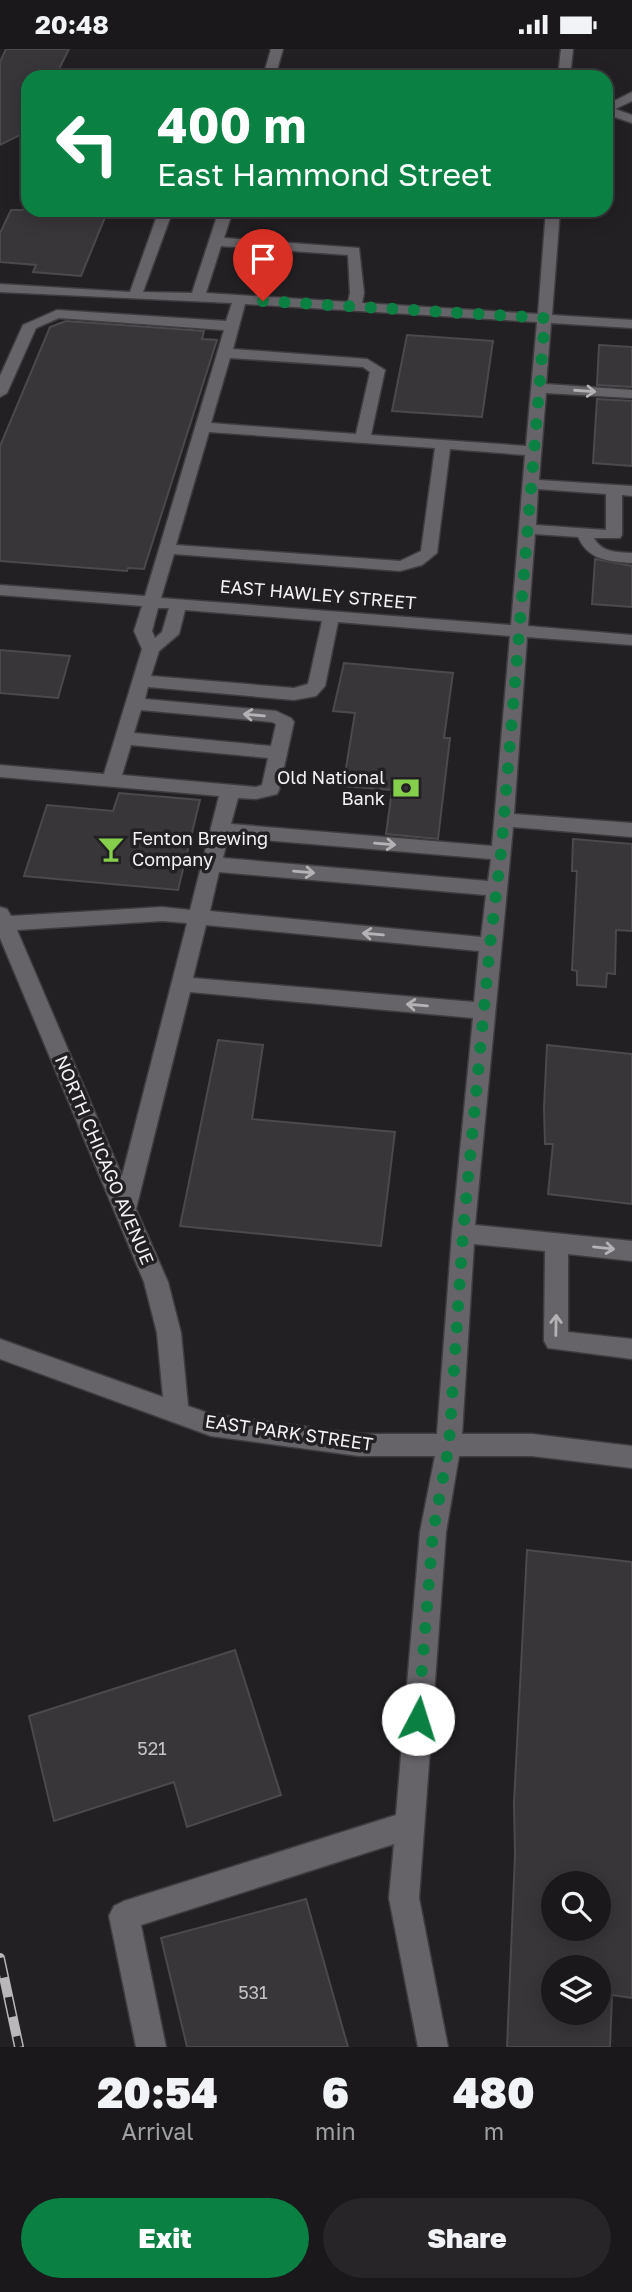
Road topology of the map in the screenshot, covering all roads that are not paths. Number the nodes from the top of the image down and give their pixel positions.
1 (278, 49) edge
2 (567, 49) edge
3 (271, 70) edge
4 (565, 70) edge
5 (632, 96) edge
6 (613, 106) edge
7 (613, 112) edge
8 (632, 119) edge
9 (163, 217) edge
10 (224, 217) edge
11 (553, 217) edge
12 (216, 242) junction
13 (0, 288) edge
14 (135, 296) junction
15 (198, 297) junction
16 (240, 299) junction
17 (354, 307) junction
18 (545, 318) junction
19 (632, 324) edge
20 (232, 326) junction
21 (225, 352) junction
22 (539, 388) junction
23 (0, 393) edge
24 (632, 394) edge
25 (203, 427) junction
26 (363, 438) junction
27 (443, 444) junction
28 (534, 451) junction
29 (531, 484) junction
30 (614, 490) junction
31 (632, 491) edge
32 (527, 529) junction
33 (584, 533) junction
34 (167, 549) junction
35 (632, 558) edge
36 (0, 590) edge
37 (152, 602) junction
38 (178, 605) junction
39 (331, 617) junction
40 (519, 631) junction
41 (632, 640) edge
42 (151, 649) junction
43 (141, 681) junction
44 (134, 704) junction
45 (124, 738) junction
46 (278, 753) junction
47 (0, 771) edge
48 (111, 780) junction
49 (230, 791) junction
50 (503, 820) junction
51 (220, 830) junction
52 (632, 830) edge
53 (501, 853) junction
54 (211, 864) junction
55 (496, 889) junction
56 (198, 918) junction
57 (2, 919) edge
58 (490, 945) junction
59 (181, 984) junction
60 (485, 1011) junction
61 (125, 1210) junction
62 (463, 1233) junction
63 (557, 1243) junction
64 (632, 1251) edge
65 (0, 1349) edge
66 (632, 1349) edge
67 (177, 1414) junction
68 (449, 1445) junction
69 (632, 1457) edge
70 (410, 1825) junction
71 (151, 2047) edge
72 (433, 2047) edge

1 - 3 street
2 - 4 street
5 - 6 street
7 - 8 street
9 - 14 street
10 - 12 street
11 - 18 street
12 - 15 street
12 - 17 street
13 - 14 street
14 - 15 street
15 - 16 street
16 - 17 street
16 - 20 street
17 - 18 street
18 - 19 street
18 - 22 street
20 - 21 street
20 - 23 street
21 - 25 street
21 - 26 street
22 -> 24 street
22 - 28 street
25 - 26 street
25 - 34 street
26 - 27 street
27 - 28 street
27 - 34 street
28 - 29 street
29 - 30 street
29 - 32 street
30 - 31 street
30 - 33 street
32 - 33 street
32 - 40 street
33 - 35 street
34 - 37 street
36 - 37 street, EAST HAWLEY STREET
37 - 38 street, EAST HAWLEY STREET
37 - 42 street
38 - 39 street, EAST HAWLEY STREET
38 - 42 street
39 - 40 street, EAST HAWLEY STREET
39 - 43 street
40 - 41 street, EAST HAWLEY STREET
40 - 50 street
42 - 43 street
43 - 44 street
44 - 45 street
46 -> 44 street
45 - 46 street
45 - 48 street
46 - 49 street
47 - 48 street
48 - 49 street
49 - 51 street
50 - 52 street
50 - 53 street
51 -> 53 street
51 - 54 street
53 - 55 street
54 -> 55 street
54 - 56 street
55 - 58 street
56 - 57 street
58 -> 56 street
56 - 59 street
57 - 61 street, NORTH CHICAGO AVENUE
58 - 60 street
60 -> 59 street
59 - 61 street
60 - 62 street
61 - 67 street, NORTH CHICAGO AVENUE
62 - 63 street
62 - 68 street
63 -> 64 street
66 -> 63 street
65 - 67 street, EAST PARK STREET
67 - 68 street, EAST PARK STREET
68 - 69 street, EAST PARK STREET
68 - 70 street
70 - 71 street
70 - 72 street

